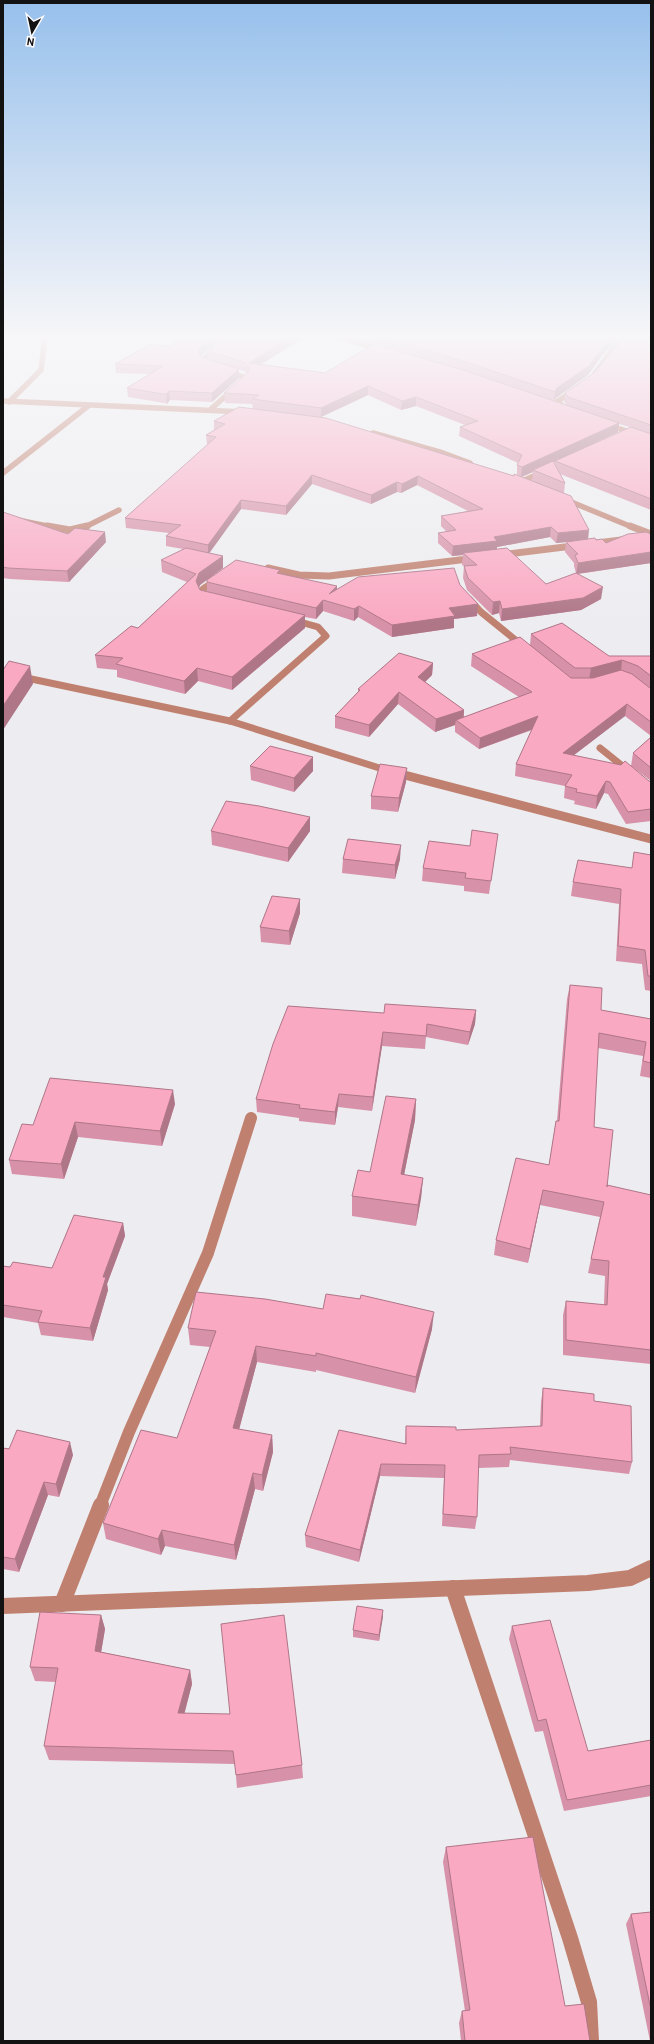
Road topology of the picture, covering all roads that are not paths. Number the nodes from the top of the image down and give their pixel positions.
1 (55, 432) edge
2 (371, 432) edge
3 (628, 432) edge
4 (629, 432) edge
5 (621, 435) edge
6 (651, 439) edge
7 (478, 466) edge
8 (549, 469) edge
9 (3, 473) edge
10 (513, 479) edge
11 (520, 482) junction
12 (528, 485) edge
13 (557, 496) edge
14 (119, 510) dead end
15 (3, 517) edge
16 (651, 535) edge
17 (643, 538) edge
18 (628, 539) edge
19 (490, 556) edge
20 (483, 557) edge
21 (258, 566) edge
22 (222, 576) edge
23 (463, 593) edge
24 (214, 601) edge
25 (288, 619) edge
26 (529, 650) edge
27 (3, 673) edge
28 (230, 721) junction
29 (600, 748) dead end
30 (651, 789) edge
31 (651, 839) edge
32 (251, 1118) dead end
33 (651, 1568) edge
34 (453, 1588) junction
35 (62, 1604) junction
36 (3, 1606) edge
37 (591, 2041) edge

1 - 9 street
2 - 7 street
3 - 5 street
4 - 6 street
8 - 11 street
10 - 11 street
11 - 12 street
13 - 16 street
14 - 15 street
16 - 17 street
18 - 19 street
20 - 21 street
22 - 24 street
23 - 26 street
25 - 28 street
27 - 28 street
28 - 31 street
29 - 30 street
32 - 35 street
33 - 34 street
34 - 35 street
34 - 37 street
35 - 36 street

